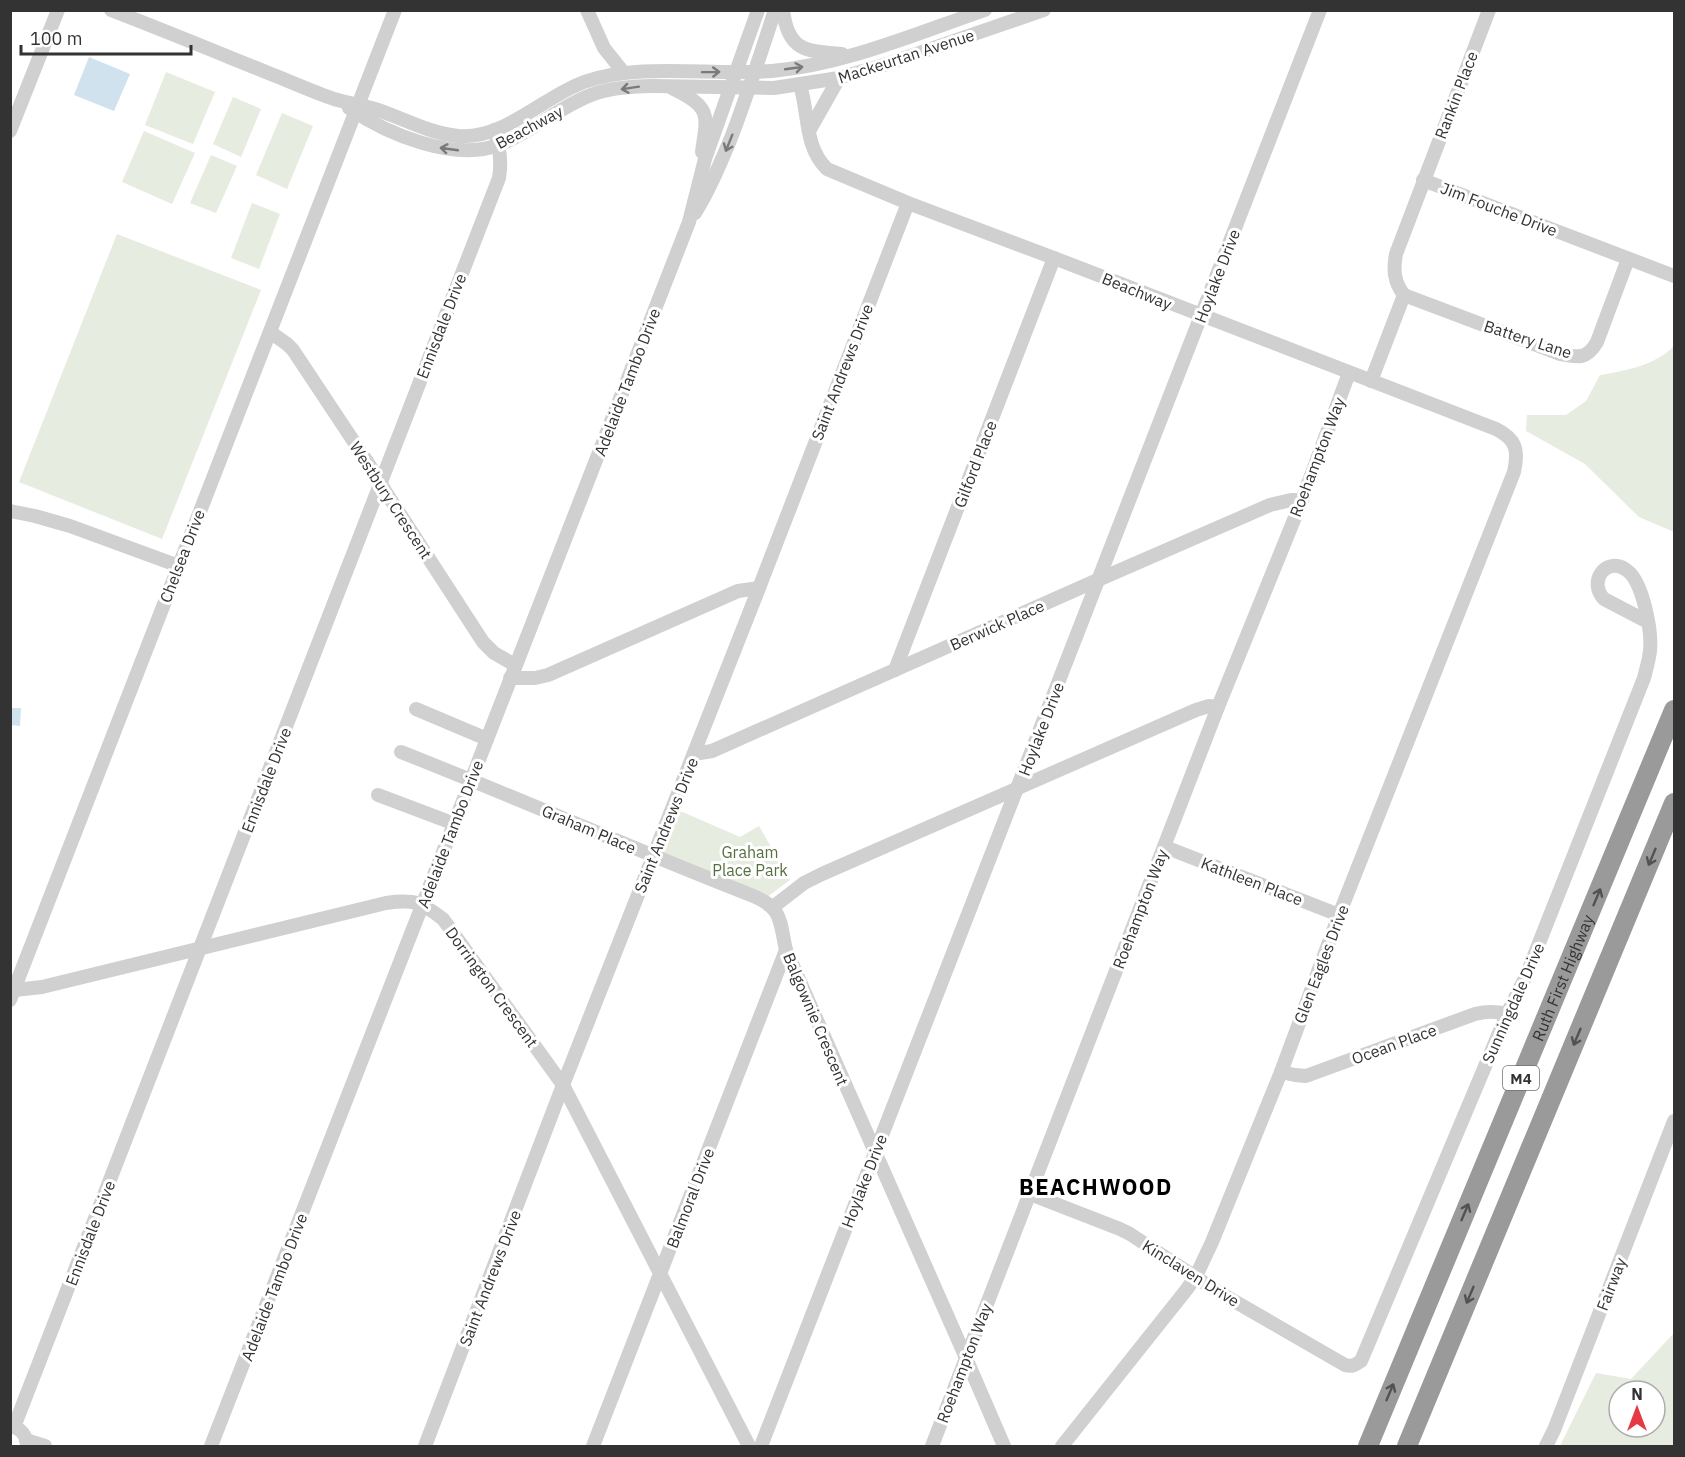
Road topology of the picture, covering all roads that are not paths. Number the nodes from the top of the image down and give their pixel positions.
1 (58, 10) edge
2 (111, 10) edge
3 (395, 10) edge
4 (587, 10) edge
5 (758, 10) edge
6 (775, 10) edge
7 (783, 10) edge
8 (985, 10) edge
9 (1044, 10) edge
10 (1320, 10) edge
11 (1489, 10) edge
12 (145, 17) edge
13 (917, 34) junction
14 (604, 48) junction
15 (922, 52) junction
16 (853, 56) junction
17 (735, 71) junction
18 (756, 71) junction
19 (624, 73) junction
20 (600, 77) junction
21 (839, 78) junction
22 (800, 85) junction
23 (666, 86) junction
24 (730, 87) junction
25 (750, 88) junction
26 (358, 109) junction
27 (494, 130) junction
28 (10, 131) edge
29 (809, 131) junction
30 (499, 145) junction
31 (1423, 180) junction
32 (699, 181) junction
33 (908, 203) junction
34 (688, 222) junction
35 (1054, 258) junction
36 (1628, 259) junction
37 (1674, 276) edge
38 (1404, 295) junction
39 (1202, 316) junction
40 (270, 332) junction
41 (1349, 373) junction
42 (1371, 381) junction
43 (1515, 448) joint
44 (381, 484) junction
45 (1302, 500) junction
46 (10, 511) edge
47 (179, 566) junction
48 (1100, 579) junction
49 (759, 588) junction
50 (1648, 622) dead end
51 (895, 670) junction
52 (513, 672) junction
53 (1218, 707) junction
54 (416, 709) dead end
55 (1674, 710) edge
56 (487, 739) junction
57 (401, 752) dead end
58 (694, 754) junction
59 (471, 779) junction
60 (1019, 787) junction
61 (378, 795) dead end
62 (1674, 803) edge
63 (455, 824) junction
64 (1165, 847) junction
65 (653, 857) junction
66 (422, 905) junction
67 (773, 907) junction
68 (1339, 915) junction
69 (200, 948) junction
70 (786, 950) junction
71 (13, 995) edge
72 (1507, 1014) junction
73 (1281, 1072) junction
74 (563, 1085) junction
75 (1674, 1121) edge
76 (875, 1153) junction
77 (1030, 1194) junction
78 (661, 1274) junction
79 (1196, 1276) junction
80 (966, 1358) junction
81 (1345, 1365) joint
82 (12, 1426) edge
83 (26, 1443) edge
84 (45, 1446) edge
85 (211, 1446) edge
86 (425, 1446) edge
87 (593, 1446) edge
88 (749, 1446) edge
89 (762, 1446) edge
90 (932, 1446) edge
91 (1004, 1446) edge
92 (1062, 1446) edge
93 (1368, 1446) edge
94 (1407, 1446) edge
95 (1546, 1446) edge

1 - 28 street
2 - 12 street, Beachway
3 - 26 street, Chelsea Drive
4 - 14 street
5 - 17 street, Adelaide Tambo Drive
6 - 18 street, Adelaide Tambo Drive
7 - 16 street
8 - 13 street, Mackeurtan Avenue
9 - 15 street, Mackeurtan Avenue
10 - 39 street, Hoylake Drive
11 - 31 street, Rankin Place
12 - 26 street, Beachway
13 - 15 street
13 - 16 street, Mackeurtan Avenue
14 - 19 street
14 - 20 street
15 - 21 street, Mackeurtan Avenue
18 -> 16 street, Mackeurtan Avenue
17 - 18 street, Mackeurtan Avenue
19 -> 17 street, Beachway
17 - 24 street, Adelaide Tambo Drive
18 - 25 street, Adelaide Tambo Drive
19 - 20 street, Beachway
20 - 27 street, Beachway
21 - 22 street, Mackeurtan Avenue
21 - 29 street
22 - 25 street, Mackeurtan Avenue
22 - 29 street, Beachway
23 - 24 street, Beachway
23 -> 30 street, Beachway
23 - 32 street
24 - 25 street, Mackeurtan Avenue
24 - 32 street, Adelaide Tambo Drive
25 -> 34 street, Adelaide Tambo Drive
26 - 27 street, Beachway
30 -> 26 street, Beachway
26 - 40 street, Chelsea Drive
27 - 30 street, Ennisdale Drive
29 - 33 street, Beachway
30 - 44 street, Ennisdale Drive
31 - 36 street, Jim Fouche Drive
31 - 38 street, Jim Fouche Drive
32 - 34 street, Adelaide Tambo Drive
33 - 35 street, Beachway
33 - 49 street, Saint Andrews Drive
34 - 52 street, Adelaide Tambo Drive
35 - 39 street, Beachway
35 - 51 street, Gilford Place
36 - 37 street, Jim Fouche Drive
36 - 38 street, Battery Lane
38 - 42 street
39 - 41 street, Beachway
39 - 48 street, Hoylake Drive
40 - 44 street, Westbury Crescent
40 - 47 street, Chelsea Drive
41 - 42 street, Beachway
41 - 45 street, Roehampton Way
42 - 43 street, Beachway
43 - 68 street, Glen Eagles Drive
44 - 52 street, Westbury Crescent
44 - 69 street, Ennisdale Drive
45 - 48 street, Berwick Place
45 - 53 street, Roehampton Way
46 - 47 street
47 - 71 street, Chelsea Drive
48 - 51 street, Berwick Place
48 - 60 street, Hoylake Drive
49 - 52 street
49 - 58 street, Saint Andrews Drive
50 - 72 street, Sunningdale Drive
51 - 58 street, Berwick Place
52 - 56 street, Adelaide Tambo Drive
53 - 60 street
53 - 64 street, Roehampton Way
54 - 56 street
93 -> 55 highway, Ruth First Highway / M4
56 - 59 street, Adelaide Tambo Drive
57 - 59 street, Graham Place
58 - 65 street, Saint Andrews Drive
59 - 63 street, Adelaide Tambo Drive
59 - 65 street, Graham Place
60 - 67 street
60 - 76 street, Hoylake Drive
61 - 63 street
62 -> 94 highway, M4
63 - 66 street, Adelaide Tambo Drive
64 - 68 street, Kathleen Place
64 - 77 street, Roehampton Way
65 - 67 street, Graham Place
65 - 74 street, Saint Andrews Drive
66 - 69 street
66 - 74 street, Dorrington Crescent
66 - 85 street, Adelaide Tambo Drive
67 - 70 street, Balgownie Crescent
68 - 73 street, Glen Eagles Drive
69 - 71 street
69 - 82 street, Ennisdale Drive
70 - 76 street, Balgownie Crescent
70 - 78 street, Balmoral Drive
72 - 73 street, Ocean Place
72 - 81 street, Sunningdale Drive
73 - 79 street, Glen Eagles Drive
74 - 78 street, Dorrington Crescent
74 - 86 street, Saint Andrews Drive
75 - 95 street, Fairway
76 - 80 street, Balgownie Crescent
76 - 89 street, Hoylake Drive
77 - 79 street, Kinclaven Drive
77 - 80 street, Roehampton Way
78 - 87 street, Balmoral Drive
78 - 88 street, Dorrington Crescent
79 - 81 street, Kinclaven Drive
79 - 92 street, Glen Eagles Drive
80 - 90 street, Roehampton Way
80 - 91 street, Balgownie Crescent
82 - 83 street
83 - 84 street

